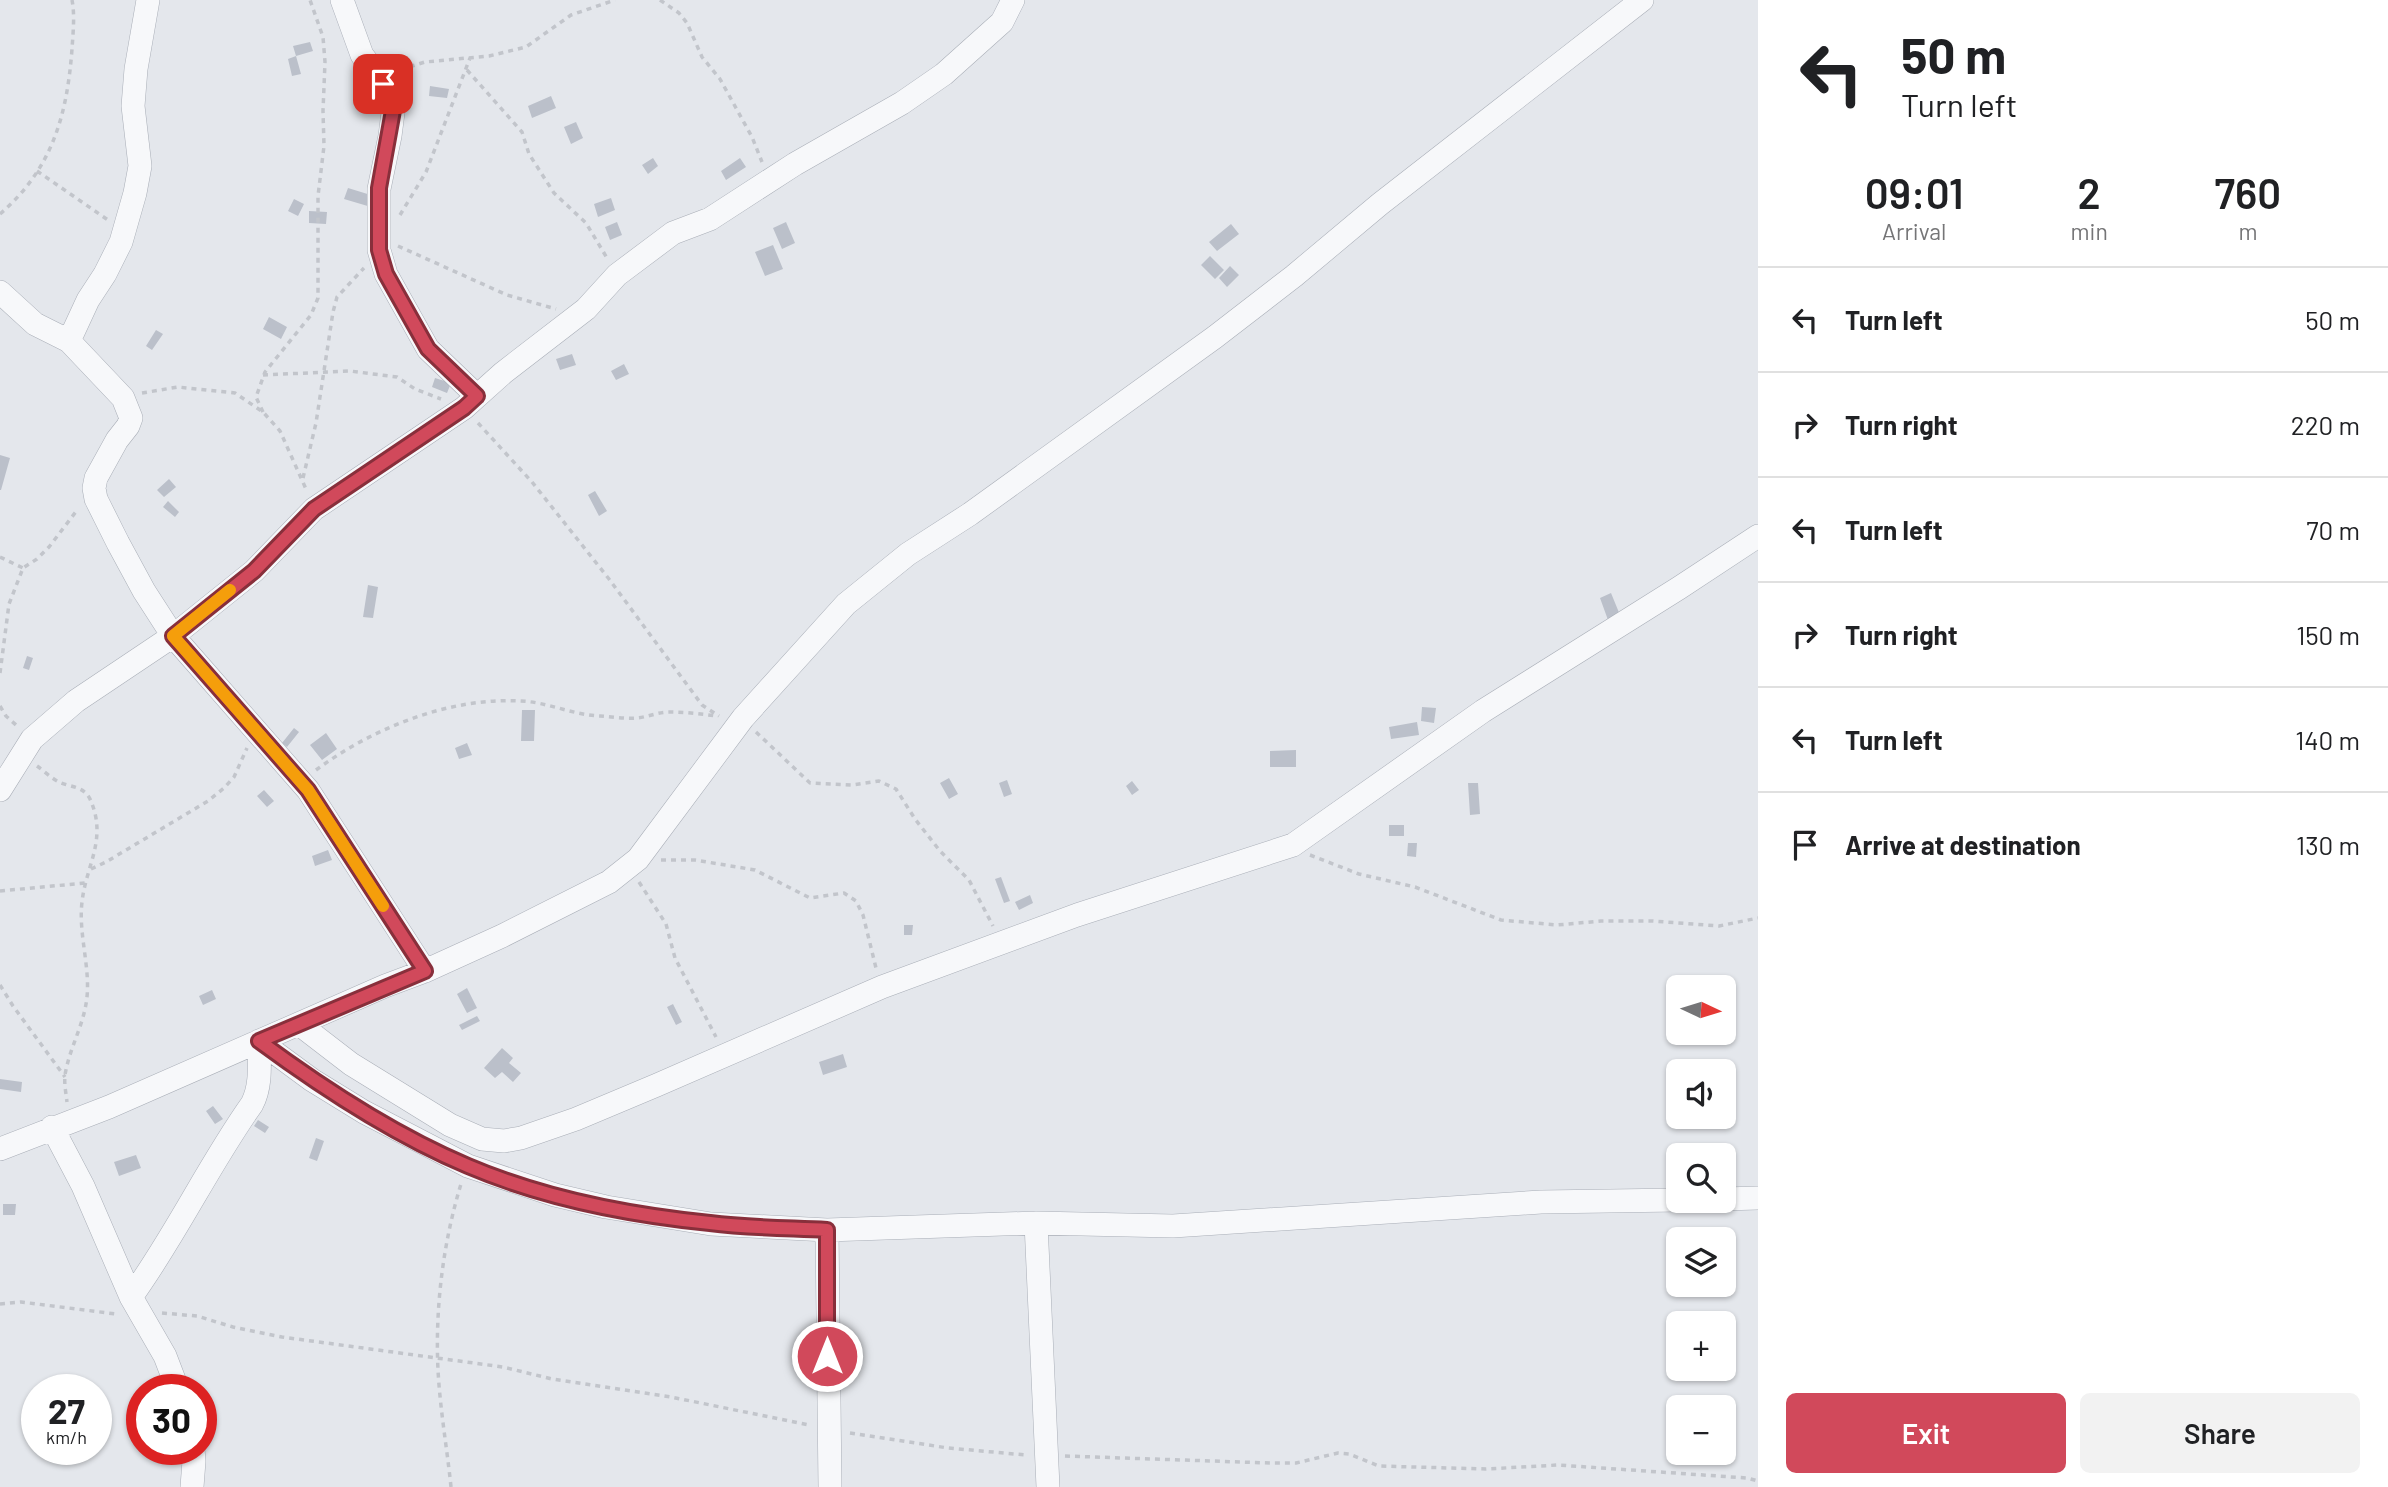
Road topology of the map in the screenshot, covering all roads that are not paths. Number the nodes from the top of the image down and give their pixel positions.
1 (148, 0) edge
2 (342, 0) edge
3 (1013, 0) edge
4 (1642, 0) edge
5 (0, 292) edge
6 (69, 341) junction
7 (471, 402) junction
8 (1758, 536) edge
9 (173, 636) junction
10 (0, 790) edge
11 (425, 971) junction
12 (299, 1024) junction
13 (259, 1041) junction
14 (60, 1124) junction
15 (0, 1149) edge
16 (1758, 1198) edge
17 (1736, 1199) edge
18 (1666, 1200) edge
19 (1036, 1223) junction
20 (827, 1230) junction
21 (136, 1306) junction
22 (172, 1374) edge
23 (194, 1465) edge
24 (191, 1487) edge
25 (830, 1487) edge
26 (1048, 1487) edge

1 - 6 street
2 - 7 street
3 - 7 street
4 - 11 street
5 - 6 street
6 - 9 street
7 - 9 street
8 - 12 street
9 - 10 street
9 - 11 street
11 - 12 street
12 - 13 street
13 - 14 street
13 - 20 street
13 - 21 street
14 - 15 street
14 - 21 street
16 - 17 street
18 - 19 street
19 - 20 street
19 - 26 street
20 - 25 street
21 - 22 street
23 - 24 street

